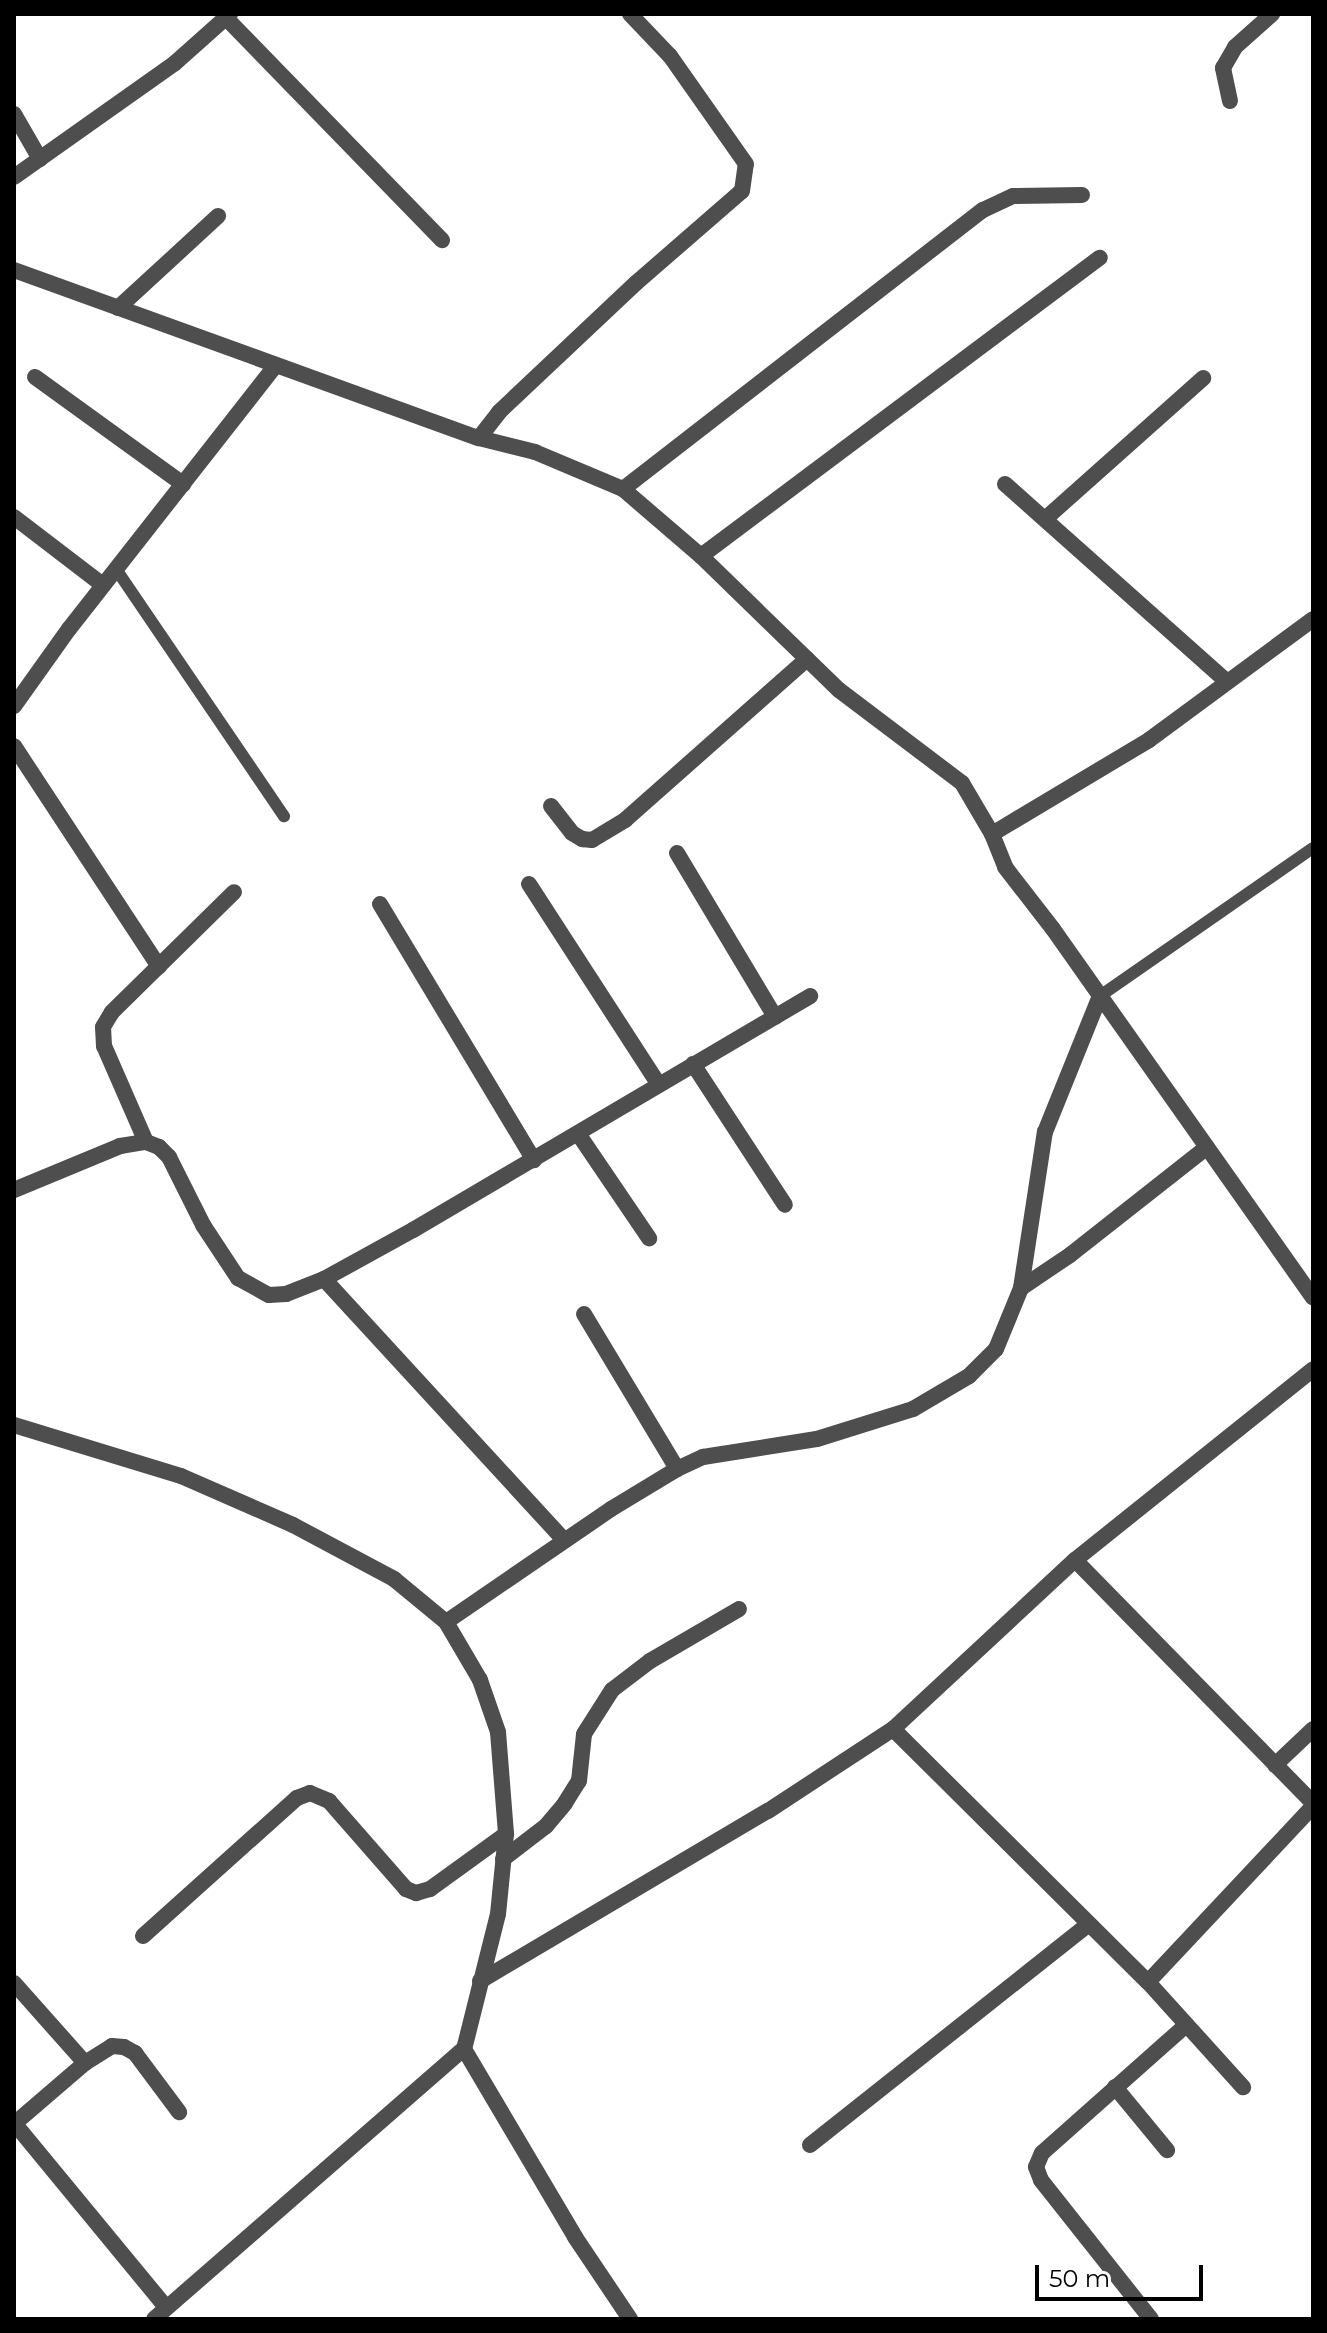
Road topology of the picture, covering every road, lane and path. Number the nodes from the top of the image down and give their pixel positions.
1 (630, 14) edge
2 (1272, 14) edge
3 (228, 16) edge
4 (1230, 101) dead end
5 (14, 114) edge
6 (40, 159) junction
7 (14, 177) edge
8 (1082, 195) dead end
9 (218, 216) dead end
10 (442, 240) dead end
11 (1100, 258) dead end
12 (14, 270) edge
13 (118, 308) junction
14 (275, 366) junction
15 (35, 377) dead end
16 (1203, 378) dead end
17 (479, 438) junction
18 (183, 484) junction
19 (1005, 484) dead end
20 (623, 489) junction
21 (14, 517) edge
22 (1045, 519) junction
23 (701, 556) junction
24 (116, 569) junction
25 (103, 585) junction
26 (1313, 619) edge
27 (807, 659) junction
28 (1227, 682) junction
29 (14, 706) edge
30 (14, 746) edge
31 (551, 806) dead end
32 (284, 816) dead end
33 (992, 834) junction
34 (1313, 848) edge
35 (677, 853) dead end
36 (529, 884) dead end
37 (234, 892) dead end
38 (380, 904) dead end
39 (159, 967) junction
40 (810, 996) dead end
41 (1100, 996) junction
42 (775, 1017) junction
43 (693, 1064) junction
44 (659, 1085) junction
45 (579, 1135) junction
46 (146, 1142) junction
47 (1207, 1147) junction
48 (534, 1160) junction
49 (14, 1190) edge
50 (785, 1205) dead end
51 (649, 1238) dead end
52 (324, 1279) junction
53 (1021, 1288) junction
54 (1313, 1298) edge
55 (584, 1314) dead end
56 (1313, 1369) edge
57 (14, 1425) edge
58 (677, 1469) junction
59 (564, 1540) junction
60 (1075, 1560) junction
61 (739, 1609) dead end
62 (446, 1622) junction
63 (893, 1729) junction
64 (1313, 1729) edge
65 (1275, 1765) junction
66 (1313, 1805) edge
67 (506, 1834) junction
68 (503, 1859) junction
69 (1089, 1924) junction
70 (143, 1936) dead end
71 (480, 1981) junction
72 (1148, 1982) junction
73 (14, 1983) edge
74 (1186, 2025) junction
75 (464, 2049) junction
76 (85, 2063) junction
77 (1115, 2087) junction
78 (1243, 2087) dead end
79 (179, 2112) dead end
80 (14, 2124) edge
81 (810, 2145) dead end
82 (1167, 2150) dead end
83 (160, 2313) edge
84 (630, 2319) edge
85 (1151, 2319) edge

1 - 17 street
2 - 4 street
3 - 6 street
3 - 10 street
5 - 6 street
6 - 7 street
8 - 20 street
9 - 13 street
11 - 23 street
12 - 13 street
13 - 14 street
14 - 17 street
14 - 18 street
15 - 18 street
16 - 22 street
17 - 20 street
18 - 24 street
19 - 22 street
20 - 23 street
21 - 25 street
22 - 28 street
23 - 27 street
24 - 25 street
24 - 32 lane
25 - 29 street
26 - 28 street
27 - 31 street
27 - 33 street
28 - 33 street
30 - 39 street
33 - 41 street
34 - 41 lane
35 - 42 street
36 - 44 street
37 - 39 street
38 - 48 street
39 - 46 street
40 - 42 street
41 - 47 street
41 - 53 street
42 - 43 street
43 - 44 street
43 - 50 street
44 - 45 street
45 - 48 street
45 - 51 street
46 - 49 street
46 - 52 street
47 - 53 street
47 - 54 street
48 - 52 street
52 - 59 street
53 - 58 street
55 - 58 street
56 - 60 street
57 - 62 street
58 - 59 street
59 - 62 street
60 - 63 street
60 - 65 street
61 - 68 street
62 - 67 street
63 - 69 street
63 - 71 street
64 - 65 street
65 - 66 street
66 - 72 street
67 - 68 street
67 - 70 street
68 - 71 street
69 - 72 street
69 - 81 street
71 - 75 street
72 - 74 street
73 - 76 street
74 - 77 street
74 - 78 street
75 - 83 street
75 - 84 street
76 - 79 street
76 - 80 street
77 - 82 street
77 - 85 street
80 - 83 street

